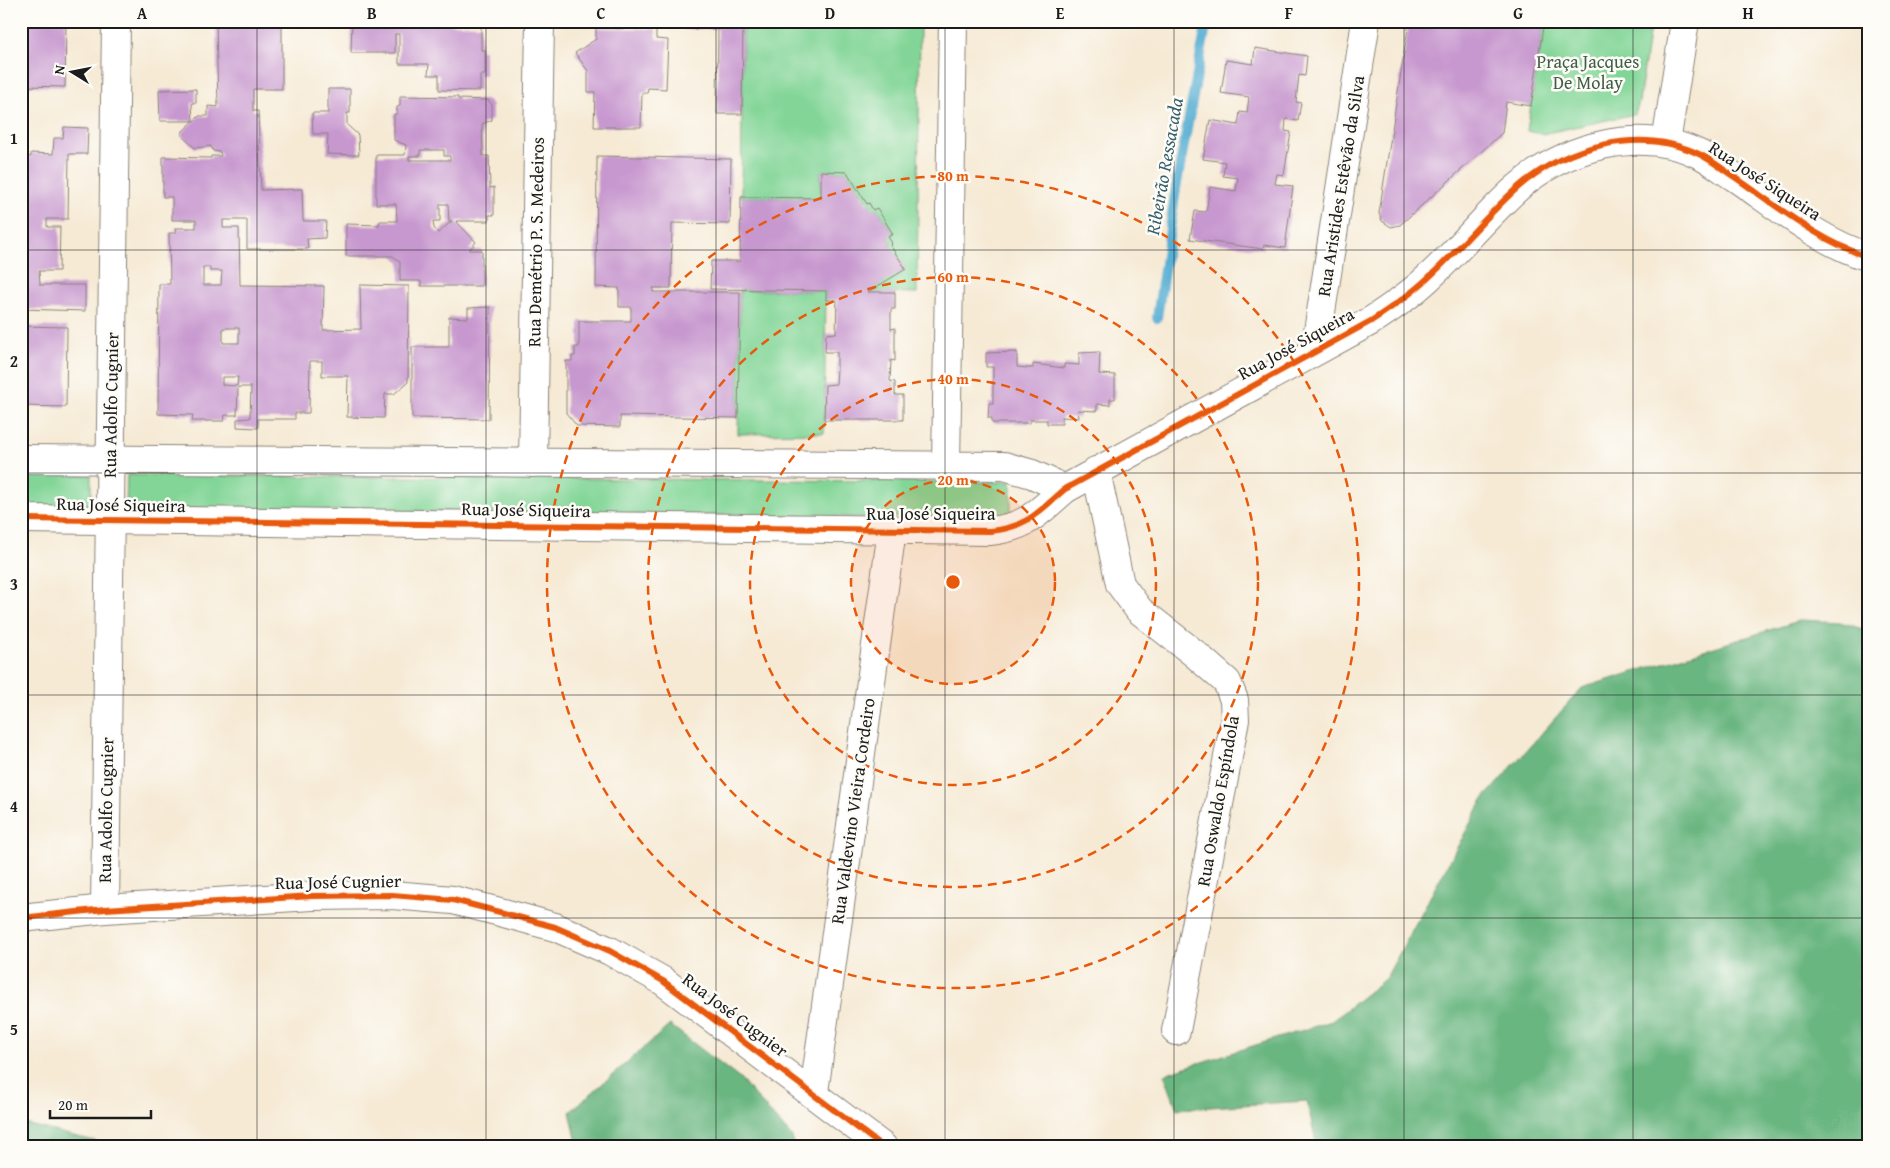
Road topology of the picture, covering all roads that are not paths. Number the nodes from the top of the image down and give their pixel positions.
1 (116, 21) edge
2 (540, 21) edge
3 (953, 21) edge
4 (1366, 21) edge
5 (1685, 21) edge
6 (1666, 143) junction
7 (1869, 257) edge
8 (1315, 351) junction
9 (21, 459) edge
10 (111, 460) junction
11 (533, 463) junction
12 (946, 466) junction
13 (1096, 471) junction
14 (1064, 489) junction
15 (21, 519) edge
16 (110, 520) junction
17 (892, 530) junction
18 (105, 909) junction
19 (21, 918) edge
20 (1176, 1031) dead end
21 (814, 1092) junction
22 (883, 1147) edge

1 - 10 street, Rua Adolfo Cugnier
2 - 11 street, Rua Demétrio P. S. Medeiros
3 - 12 street
4 - 8 street, Rua Aristides Estêvão da Silva
5 - 6 street
6 - 7 street, Rua José Siqueira
6 - 8 street, Rua José Siqueira
8 - 13 street, Rua José Siqueira
9 - 10 street
10 - 11 street
10 - 16 street, Rua Adolfo Cugnier
11 - 12 street
12 - 14 street
13 - 14 street, Rua José Siqueira
13 - 20 street, Rua Oswaldo Espíndola
14 - 17 street, Rua José Siqueira
15 - 16 street, Rua José Siqueira
16 - 17 street, Rua José Siqueira
16 - 18 street, Rua Adolfo Cugnier
17 - 21 street, Rua Valdevino Vieira Cordeiro
18 - 19 street, Rua José Cugnier
18 - 21 street, Rua José Cugnier
21 - 22 street, Rua José Cugnier

